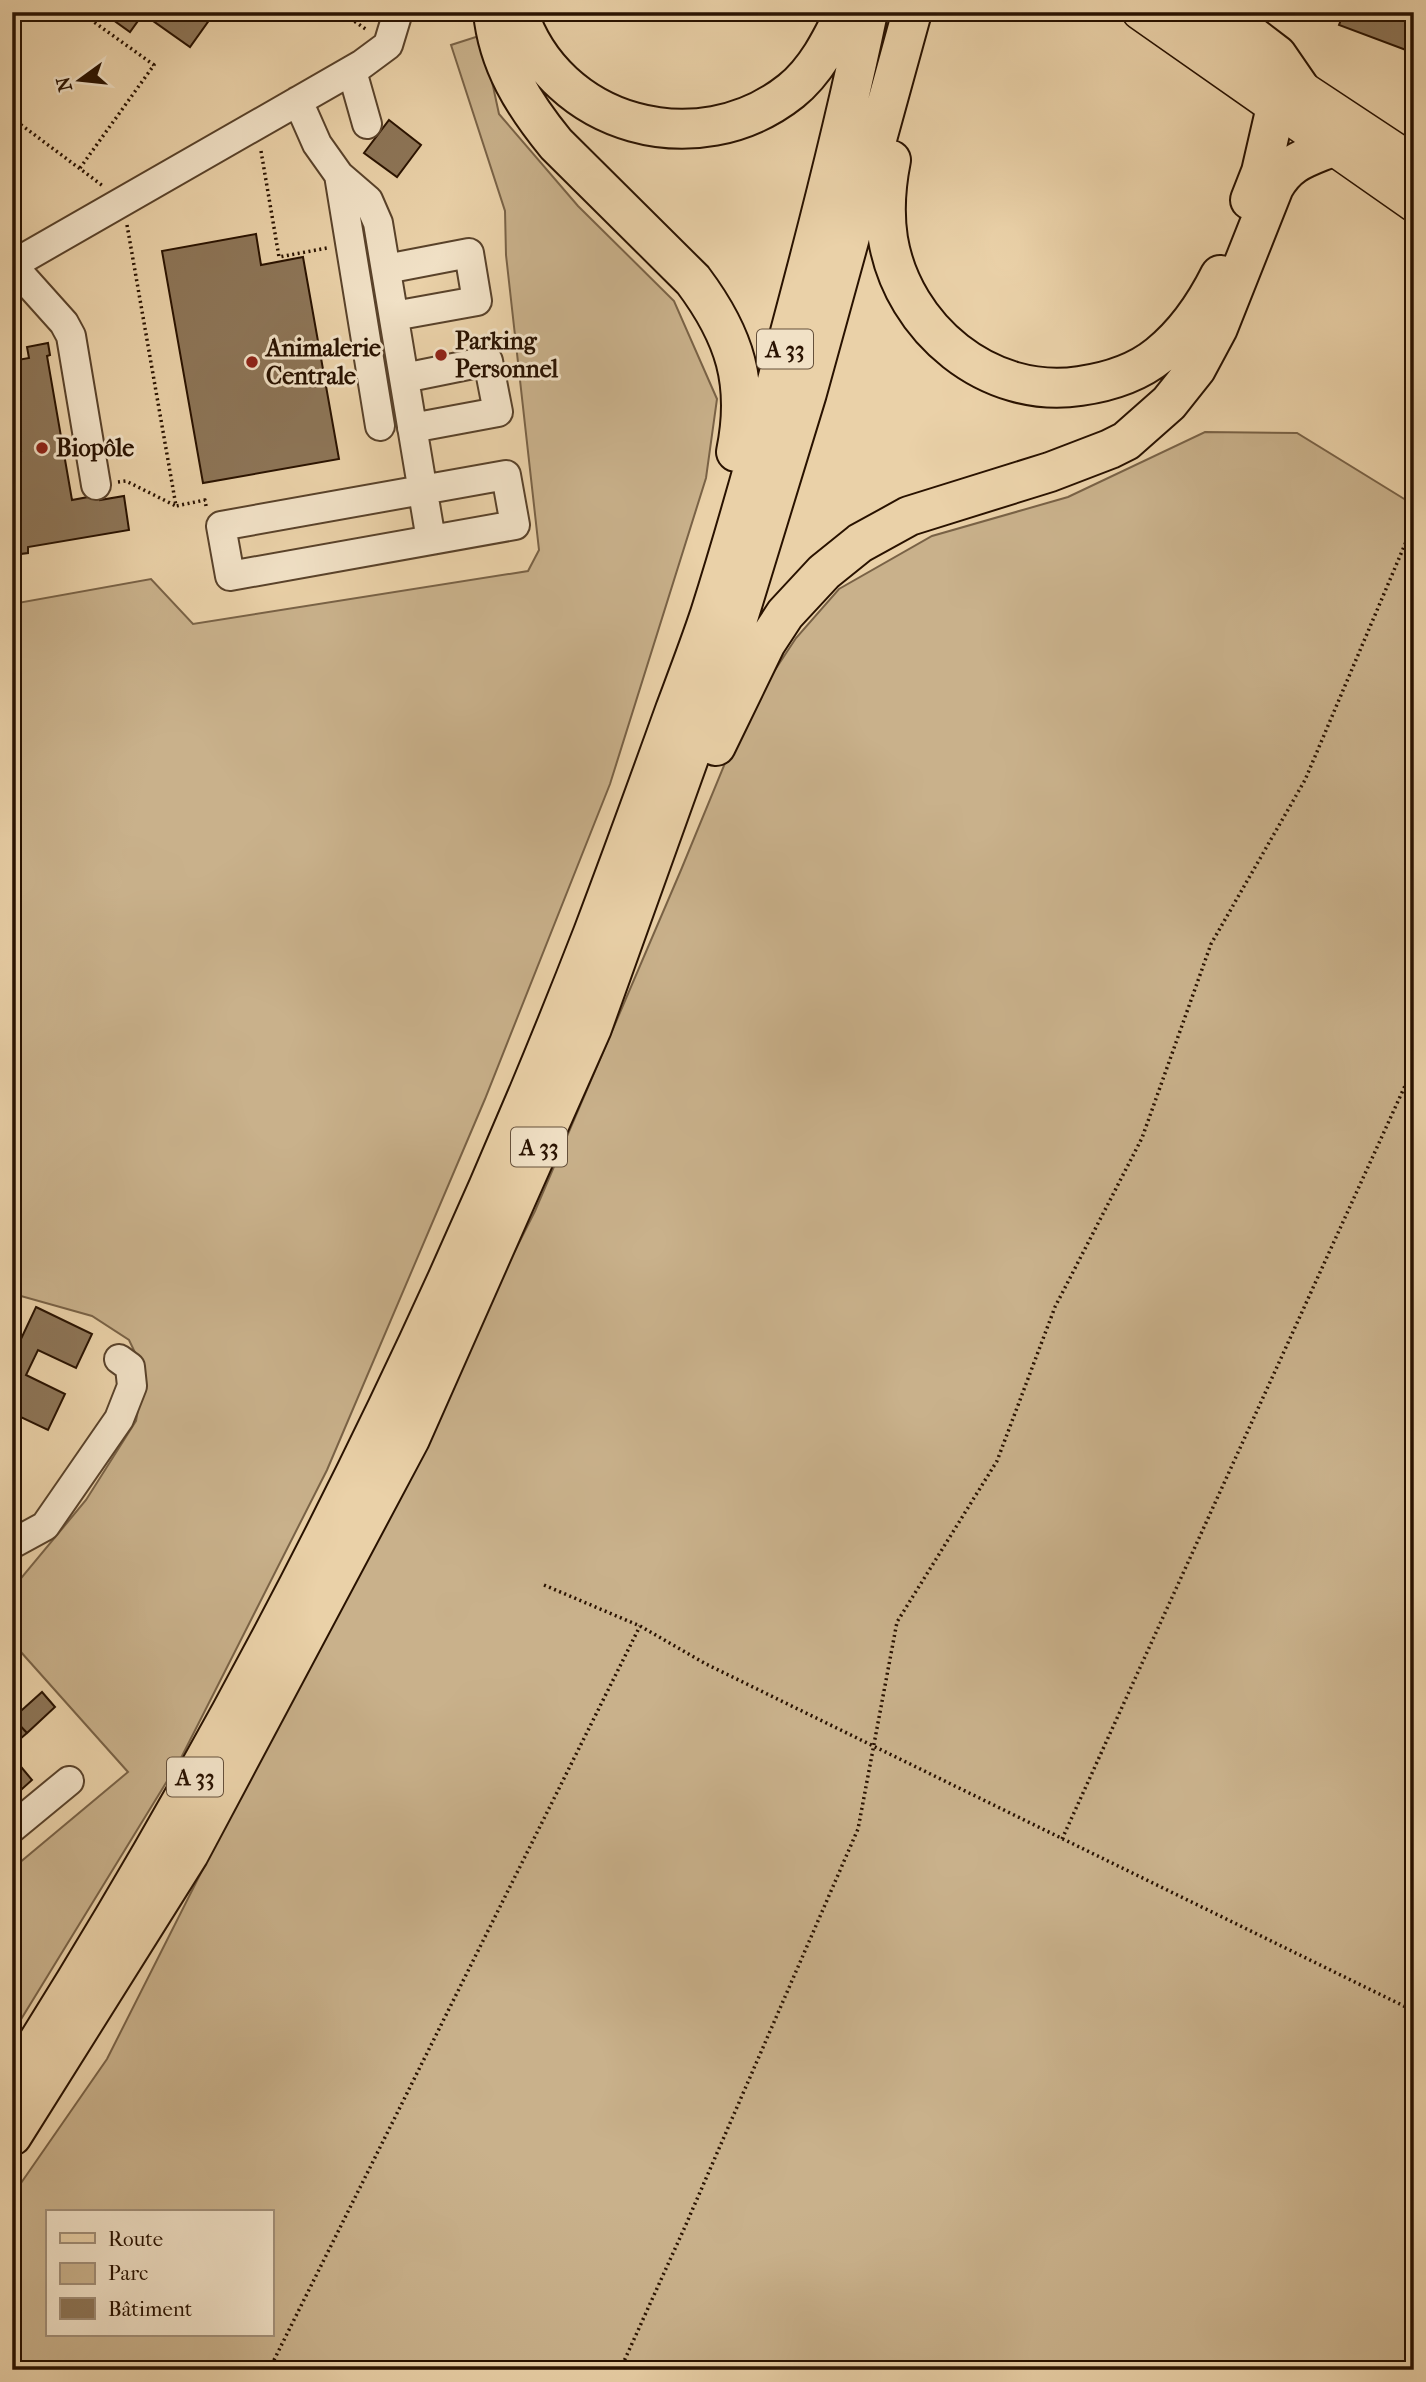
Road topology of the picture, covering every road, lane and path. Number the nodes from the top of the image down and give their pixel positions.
1 (80, 12) edge
2 (398, 12) edge
3 (493, 12) edge
4 (518, 12) edge
5 (845, 12) edge
6 (868, 12) edge
7 (912, 12) edge
8 (1140, 12) edge
9 (1196, 12) edge
10 (1221, 12) edge
11 (352, 71) junction
12 (894, 83) junction
13 (1288, 97) junction
14 (298, 101) junction
15 (12, 118) edge
16 (256, 124) junction
17 (367, 124) dead end
18 (1332, 147) junction
19 (1406, 157) edge
20 (80, 168) junction
21 (339, 175) junction
22 (122, 200) junction
23 (1414, 204) edge
24 (350, 244) junction
25 (12, 265) edge
26 (386, 270) junction
27 (394, 316) junction
28 (404, 379) junction
29 (380, 426) dead end
30 (412, 428) junction
31 (96, 485) joint
32 (422, 490) junction
33 (176, 506) junction
34 (1414, 523) edge
35 (221, 526) junction
36 (431, 540) junction
37 (685, 681) junction
38 (653, 860) junction
39 (1414, 1066) edge
40 (119, 1359) dead end
41 (12, 1544) edge
42 (544, 1585) dead end
43 (640, 1626) junction
44 (874, 1747) junction
45 (69, 1781) dead end
46 (12, 1828) edge
47 (1062, 1839) junction
48 (1414, 2011) edge
49 (12, 2083) edge
50 (12, 2137) edge
51 (269, 2370) edge
52 (620, 2370) edge

1 - 20 path
2 - 11 lane
3 - 37 highway
4 - 5 highway
6 - 37 highway, A 33
7 - 12 highway, A 33
8 - 13 main road
9 - 13 main road
10 - 13 highway
11 - 14 lane
11 - 17 lane
12 - 13 highway
12 - 38 highway, A 33
13 - 18 main road
13 - 19 main road
14 - 16 lane
14 - 21 lane
15 - 20 path
16 - 22 lane
16 - 24 path
18 - 23 main road
18 - 38 highway
20 - 22 path
21 - 24 lane
21 - 26 lane
22 - 25 lane
22 - 33 path
24 - 29 lane
25 - 31 lane
26 - 27 lane
26 - 27 lane
27 - 28 lane
28 - 30 lane
28 - 30 lane
30 - 32 lane
31 - 33 path
32 - 35 lane
32 - 36 lane
32 - 36 lane
33 - 35 path
34 - 44 path
35 - 36 lane
37 - 49 highway, A 33
38 - 50 highway, A 33
39 - 47 path
40 - 41 lane
42 - 43 path
43 - 44 path
43 - 51 path
44 - 47 path
44 - 52 path
45 - 46 lane
47 - 48 path

